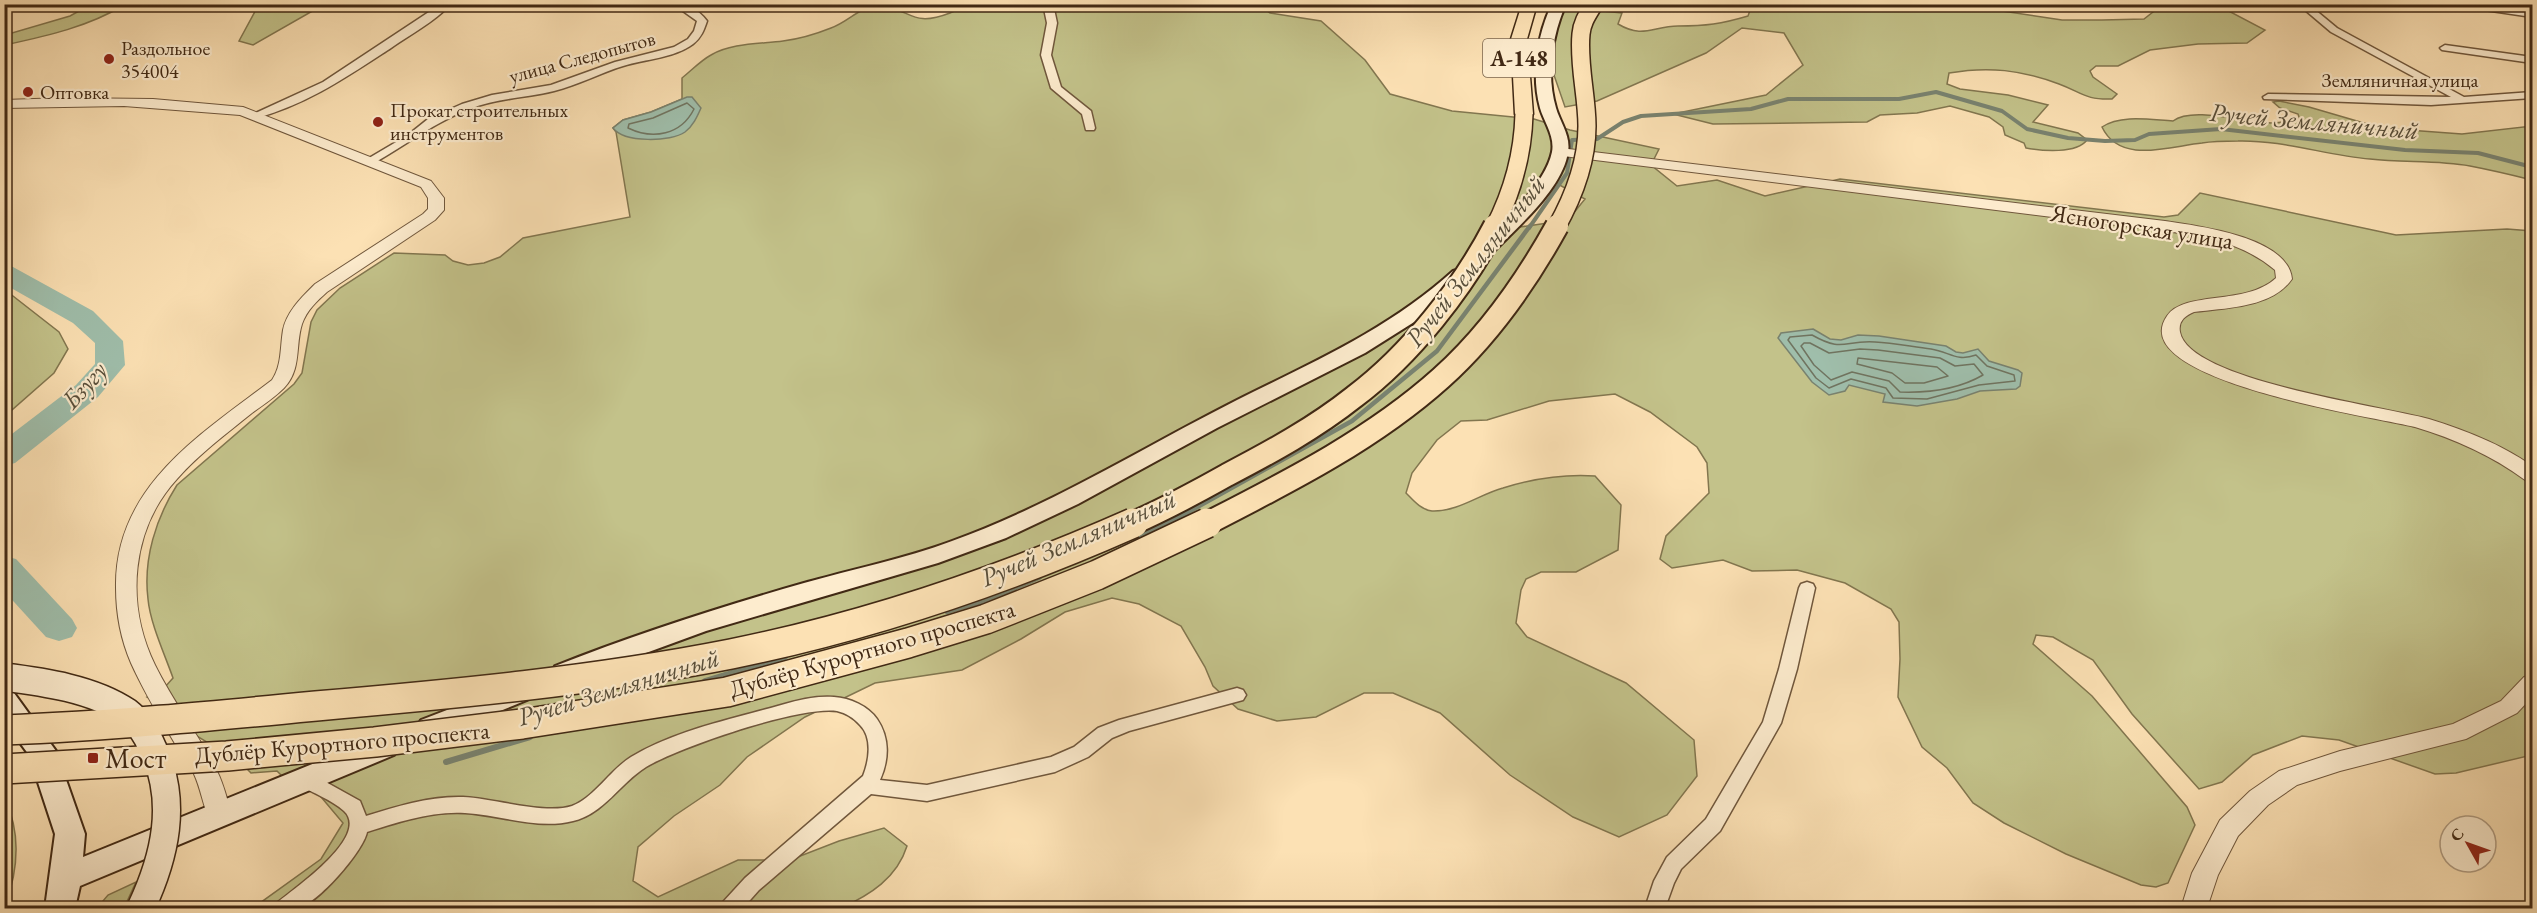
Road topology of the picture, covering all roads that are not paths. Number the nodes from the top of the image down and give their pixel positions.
1 (447, 4) edge
2 (677, 4) edge
3 (1048, 4) edge
4 (1530, 4) edge
5 (1559, 4) edge
6 (1594, 4) edge
7 (2289, 4) edge
8 (2448, 4) edge
9 (2303, 6) edge
10 (2532, 14) edge
11 (2445, 48) dead end
12 (2532, 60) edge
13 (2532, 95) edge
14 (2268, 97) dead end
15 (2463, 100) junction
16 (4, 104) edge
17 (256, 114) junction
18 (1090, 128) dead end
19 (1560, 152) junction
20 (370, 161) junction
21 (2532, 475) edge
22 (1807, 588) dead end
23 (4, 677) edge
24 (2532, 683) edge
25 (1237, 695) dead end
26 (4, 700) edge
27 (4, 730) edge
28 (4, 769) edge
29 (306, 779) junction
30 (867, 786) junction
31 (219, 814) junction
32 (360, 826) junction
33 (66, 878) junction
34 (45, 909) edge
35 (60, 909) edge
36 (141, 909) edge
37 (285, 909) edge
38 (730, 909) edge
39 (1655, 909) edge
40 (2194, 909) edge

1 - 17 street
2 - 20 street, улица Следопытов
3 - 18 street
4 - 27 main road, Дублёр Курортного проспекта / А-148, bridge
5 - 19 main road
6 - 28 main road, Дублёр Курортного проспекта / А-148, bridge
7 - 9 street
8 - 10 street
9 - 15 street
11 - 12 street, Земляничная улица
13 - 15 street, Земляничная улица
14 - 15 street, Земляничная улица
16 - 17 street
17 - 20 street
19 - 21 street, Ясногорская улица
19 - 29 main road
20 - 31 street
22 - 39 street
23 - 36 main road, bridge
24 - 40 street
25 - 30 street
26 - 33 main road
29 - 31 main road
29 - 32 street
30 - 32 street
30 - 38 street
31 - 33 main road
32 - 37 street
33 - 34 main road
33 - 35 main road

